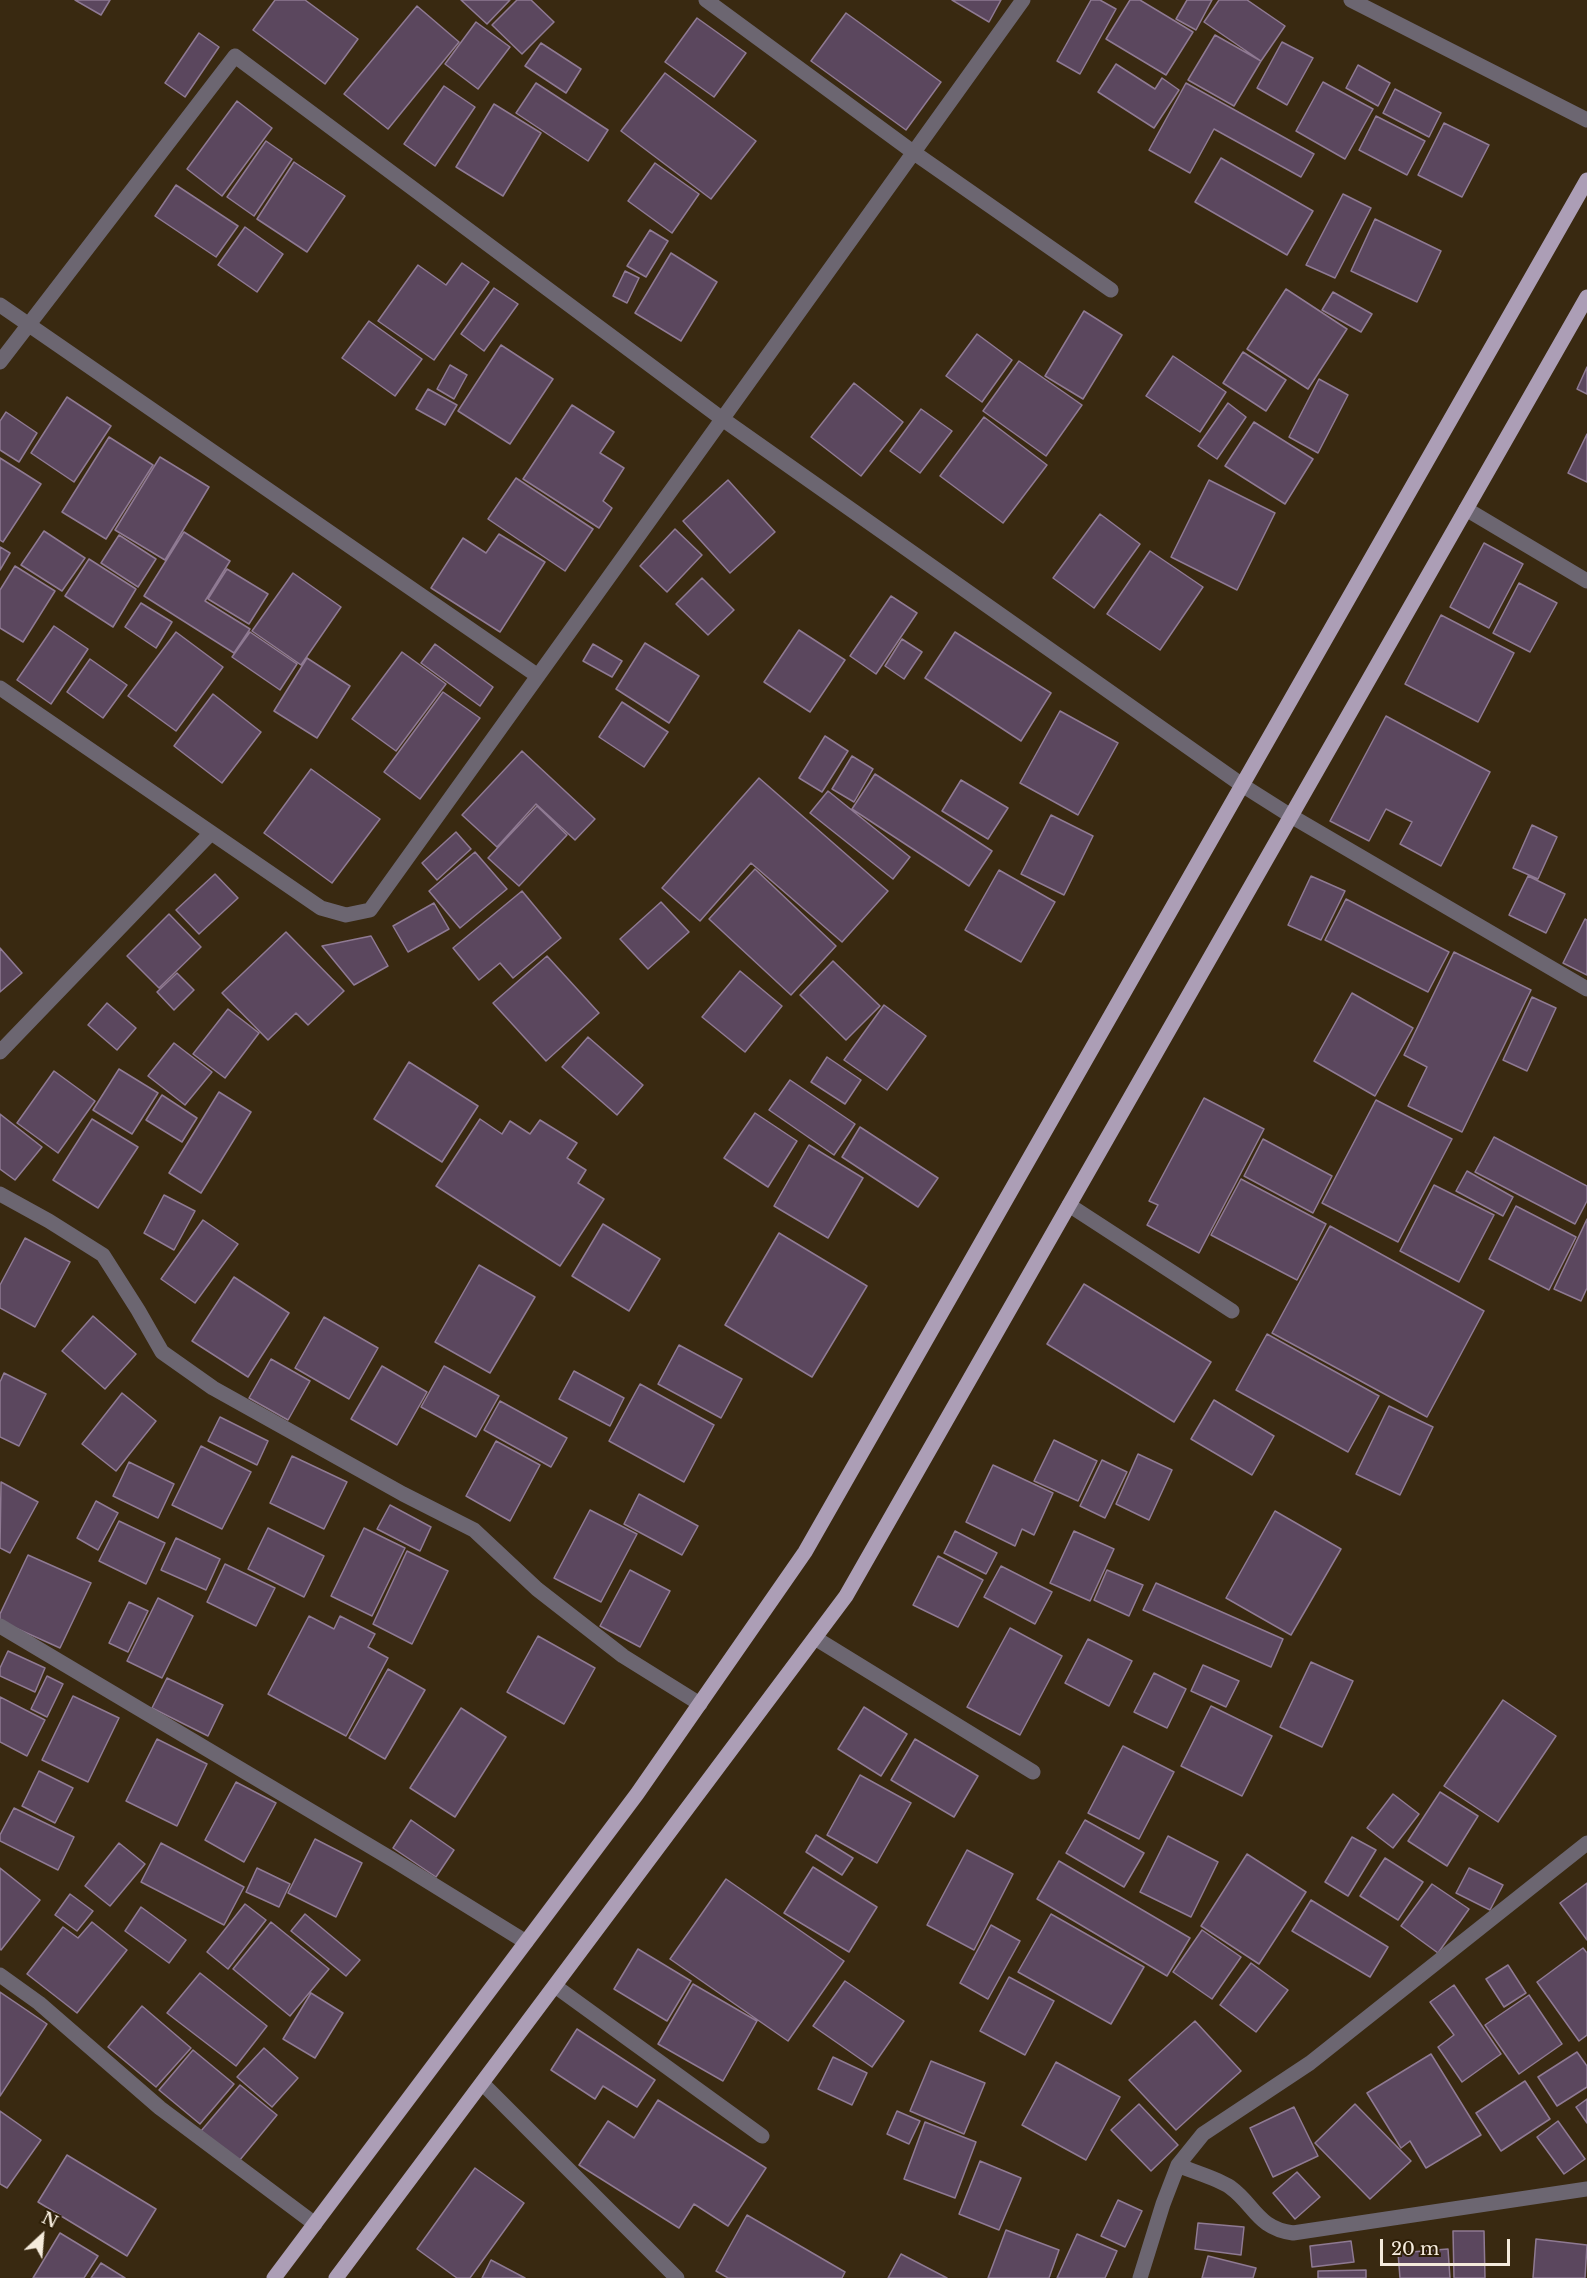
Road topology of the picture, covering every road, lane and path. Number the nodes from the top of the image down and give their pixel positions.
1 (706, 0) edge
2 (1023, 0) edge
3 (1351, 0) edge
4 (1587, 120) edge
5 (913, 152) junction
6 (1587, 180) edge
7 (1111, 290) dead end
8 (1587, 297) edge
9 (0, 305) edge
10 (27, 324) junction
11 (0, 362) edge
12 (722, 418) junction
13 (1466, 508) junction
14 (1587, 581) edge
15 (538, 676) junction
16 (0, 688) edge
17 (1242, 785) junction
18 (1291, 816) junction
19 (211, 833) junction
20 (1587, 988) edge
21 (0, 1053) edge
22 (0, 1194) edge
23 (1069, 1205) junction
24 (1232, 1311) dead end
25 (0, 1626) edge
26 (815, 1638) junction
27 (700, 1704) junction
28 (1033, 1772) dead end
29 (1587, 1843) edge
30 (526, 1942) junction
31 (0, 1974) edge
32 (555, 1986) junction
33 (482, 2083) junction
34 (762, 2136) dead end
35 (1178, 2165) junction
36 (1587, 2189) edge
37 (315, 2224) junction
38 (274, 2278) edge
39 (336, 2278) edge
40 (677, 2278) edge
41 (1140, 2278) edge

1 - 5 street
2 - 5 street
3 - 4 street
5 - 7 street
5 - 12 street
6 - 17 main road
8 - 13 main road
9 - 10 street
10 - 11 street
10 - 12 street
10 - 15 street
12 - 15 street
12 - 17 street
13 - 14 street
13 - 18 main road
15 - 19 street
16 - 19 street
17 - 18 street
17 - 27 main road
18 - 20 street
18 - 23 main road
19 - 21 street
22 - 27 street
23 - 24 street
23 - 26 main road
25 - 30 street
26 - 28 street
26 - 32 main road
27 - 30 main road
29 - 35 street
30 - 37 main road
31 - 37 street
32 - 33 main road
32 - 34 street
33 - 39 main road
33 - 40 street
35 - 36 street
35 - 41 street
37 - 38 main road

